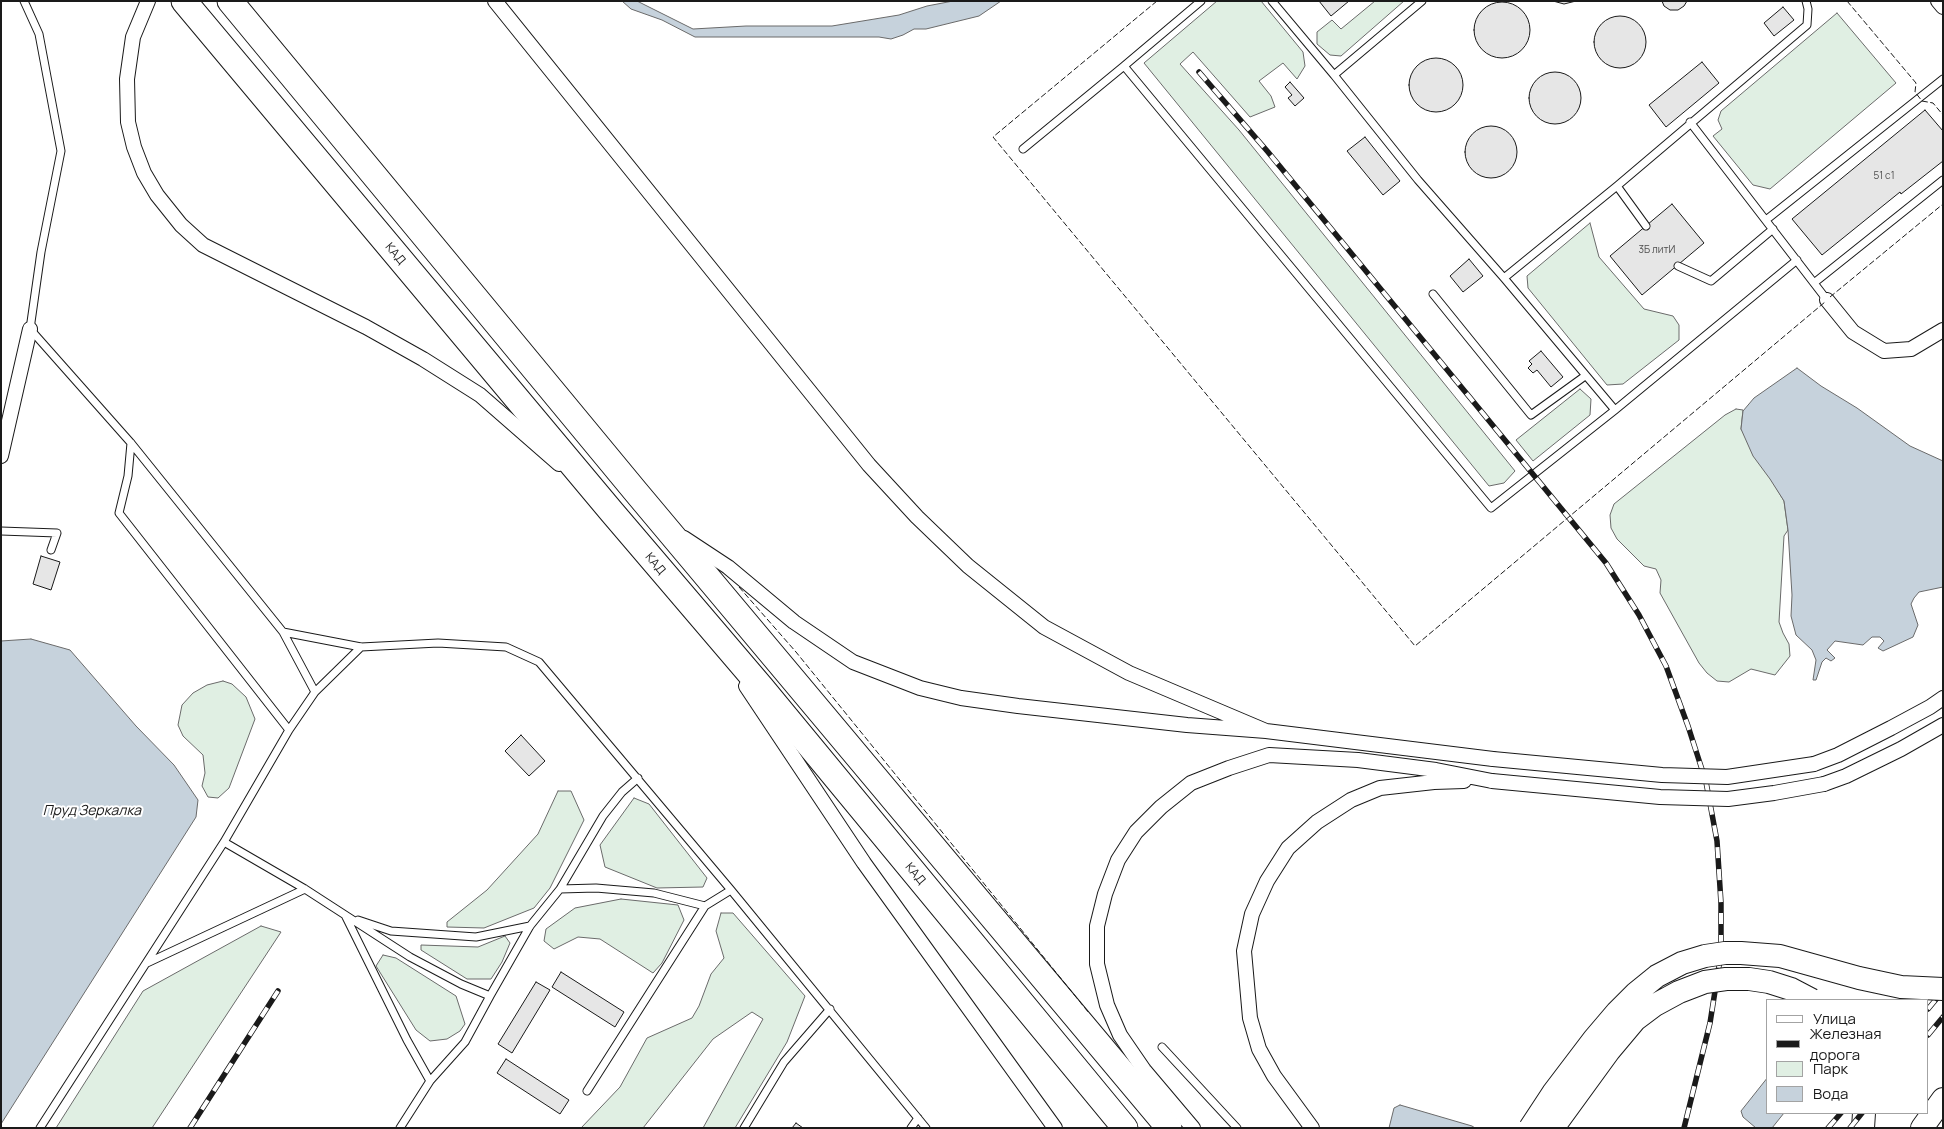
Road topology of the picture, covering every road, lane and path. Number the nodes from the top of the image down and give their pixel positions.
1 (24, 1) edge
2 (148, 1) edge
3 (184, 1) edge
4 (230, 1) edge
5 (495, 1) edge
6 (1201, 1) edge
7 (1272, 1) edge
8 (1422, 1) edge
9 (1806, 1) edge
10 (1938, 1) edge
11 (1943, 7) edge
12 (1124, 66) junction
13 (1334, 75) junction
14 (1943, 79) edge
15 (1690, 122) junction
16 (1022, 149) dead end
17 (1943, 180) edge
18 (1617, 186) junction
19 (1766, 220) junction
20 (1646, 226) dead end
21 (1773, 229) junction
22 (1797, 260) junction
23 (1678, 266) dead end
24 (1504, 278) junction
25 (1814, 283) junction
26 (1433, 294) dead end
27 (1827, 300) joint
28 (30, 329) junction
29 (1943, 330) edge
30 (1585, 376) junction
31 (1614, 410) junction
32 (131, 444) junction
33 (1, 456) edge
34 (611, 511) junction
35 (664, 526) junction
36 (1, 531) edge
37 (52, 550) dead end
38 (702, 618) junction
39 (283, 632) junction
40 (361, 648) junction
41 (315, 692) junction
42 (1943, 698) edge
43 (1943, 725) edge
44 (288, 730) junction
45 (1266, 731) junction
46 (638, 778) junction
47 (1492, 781) junction
48 (224, 842) junction
49 (305, 889) junction
50 (560, 889) junction
51 (731, 890) junction
52 (706, 906) junction
53 (345, 915) junction
54 (530, 926) junction
55 (146, 963) junction
56 (1943, 989) edge
57 (490, 996) junction
58 (1810, 999) edge
59 (830, 1008) junction
60 (1162, 1047) dead end
61 (430, 1082) junction
62 (586, 1091) dead end
63 (1943, 1099) edge
64 (1864, 1114) edge
65 (918, 1118) junction
66 (40, 1128) edge
67 (400, 1128) edge
68 (744, 1128) edge
69 (911, 1128) edge
70 (926, 1128) edge
71 (1055, 1128) edge
72 (1125, 1128) edge
73 (1168, 1128) edge
74 (1193, 1128) edge
75 (1237, 1128) edge
76 (1312, 1128) edge
77 (1530, 1128) edge
78 (1553, 1128) edge
79 (1863, 1128) edge
80 (1922, 1128) edge

1 - 28 lane
2 - 34 street
3 - 34 highway, КАД
4 - 35 highway
5 - 45 street
6 - 12 lane
7 - 13 lane
8 - 13 lane
9 - 15 lane
10 - 11 street
12 - 16 lane
12 - 31 lane
13 - 24 lane
14 - 19 lane
15 - 18 lane
15 - 19 lane
17 - 25 lane
18 - 20 lane
18 - 24 lane
19 - 21 lane
21 - 22 lane
21 - 23 lane
22 - 25 lane
22 - 31 lane
24 - 30 lane
25 - 27 lane
26 - 30 lane
27 - 29 street
28 - 32 lane
28 - 33 street
30 - 31 lane
32 - 39 lane
32 - 44 lane
34 - 38 highway, КАД
35 - 45 street
35 - 73 highway
36 - 37 lane
38 - 71 street
38 - 72 highway, КАД
39 - 40 lane
39 - 41 lane
40 - 41 lane
40 - 46 lane
41 - 44 lane
42 - 45 street, bridge
43 - 47 street, bridge
44 - 48 lane
46 - 50 lane
46 - 51 lane
47 - 74 street
47 - 76 street
48 - 49 lane
48 - 55 lane
49 - 53 lane
49 - 55 lane
50 - 52 lane
50 - 54 lane
51 - 52 lane
51 - 59 lane
52 - 62 lane
53 - 54 lane
53 - 57 lane
53 - 61 lane
54 - 57 lane
55 - 66 lane
56 - 77 main road, bridge
57 - 61 lane
58 - 78 main road, bridge
59 - 65 lane
59 - 68 lane
60 - 75 lane
61 - 67 lane
63 - 80 main road
64 - 79 main road
65 - 69 lane
65 - 70 lane

